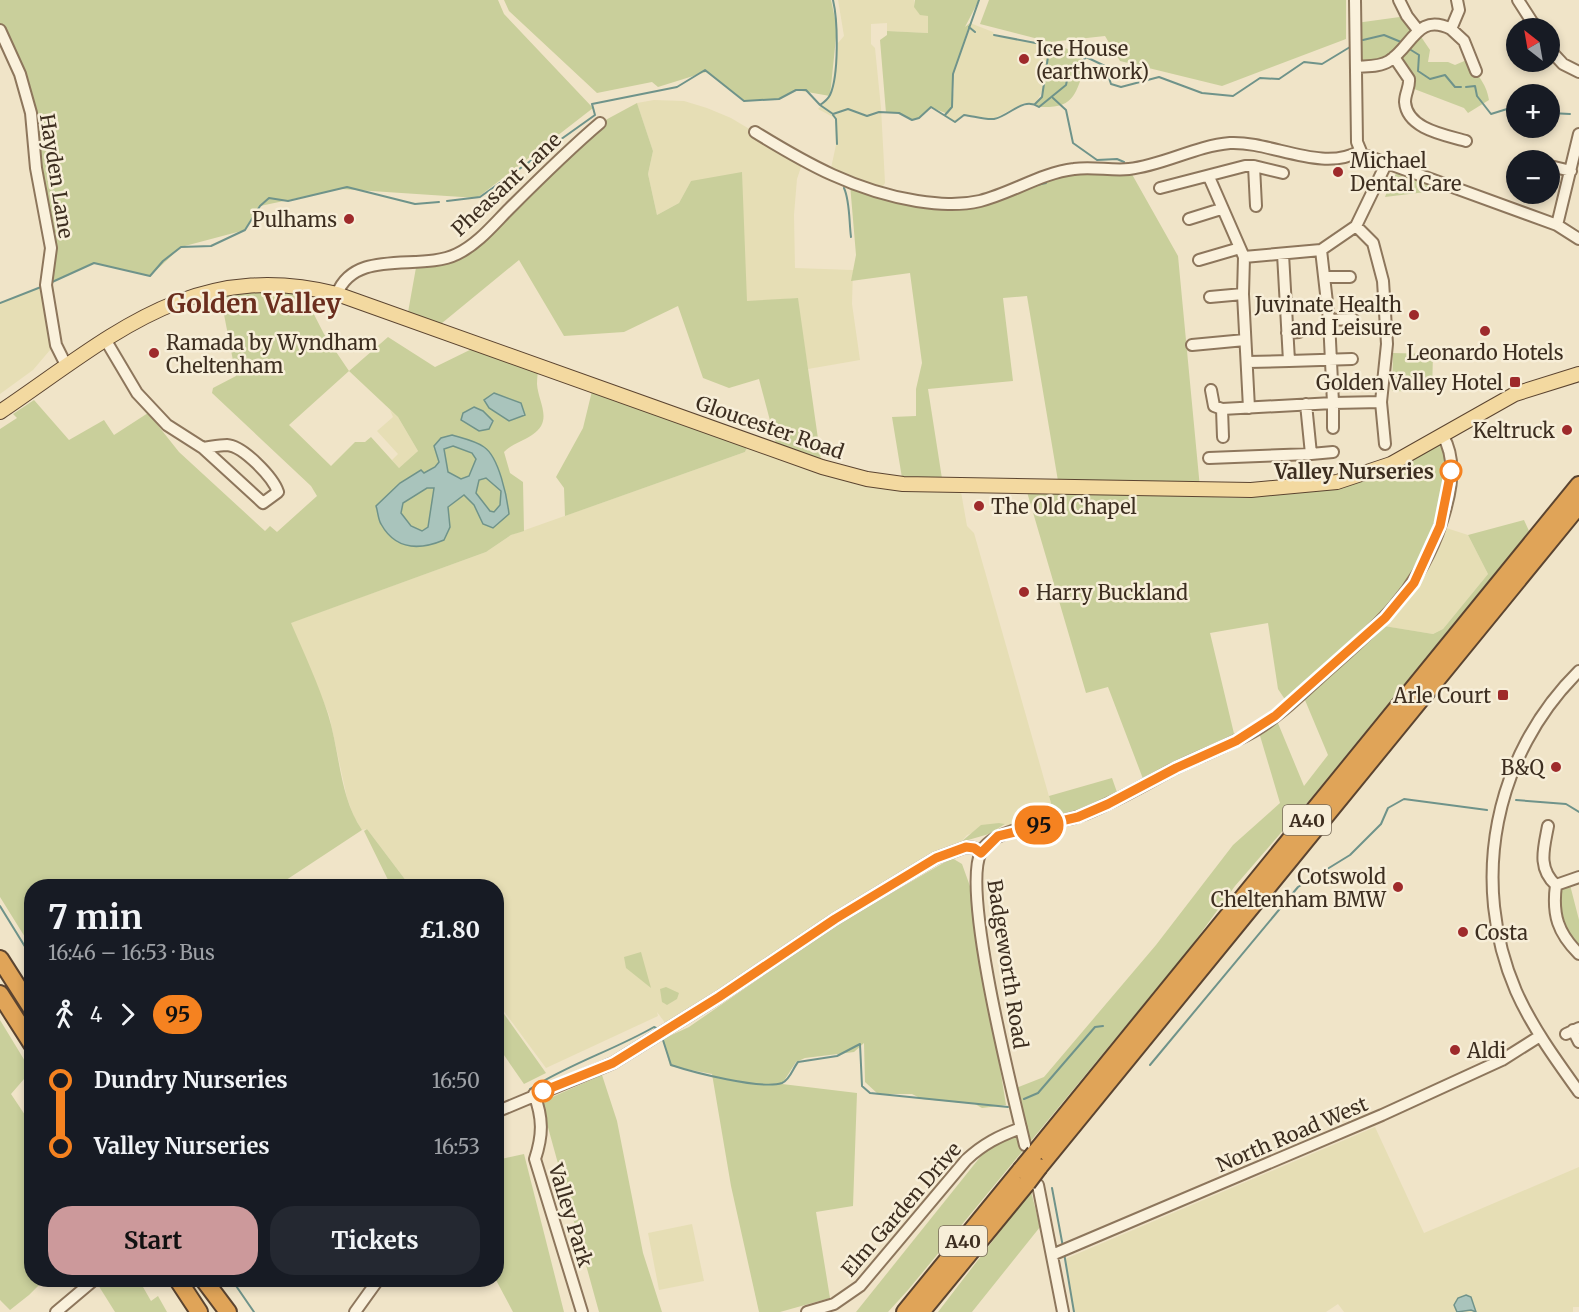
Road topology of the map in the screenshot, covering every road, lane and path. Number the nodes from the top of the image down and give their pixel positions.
1 (1355, 0) edge
2 (1399, 0) edge
3 (1457, 0) edge
4 (1518, 0) edge
5 (1530, 18) edge
6 (1452, 29) junction
7 (0, 30) edge
8 (1418, 30) junction
9 (1394, 57) junction
10 (1560, 61) edge
11 (1356, 67) junction
12 (1476, 71) dead end
13 (1579, 72) edge
14 (600, 123) dead end
15 (755, 132) dead end
16 (1579, 134) edge
17 (1466, 141) dead end
18 (1360, 151) junction
19 (1577, 151) edge
20 (1387, 162) junction
21 (1254, 166) junction
22 (1560, 168) edge
23 (1571, 171) junction
24 (1283, 173) dead end
25 (1209, 177) junction
26 (1160, 188) dead end
27 (1256, 206) dead end
28 (1221, 209) junction
29 (1189, 219) dead end
30 (1557, 225) junction
31 (1356, 226) junction
32 (1579, 239) edge
33 (1321, 250) junction
34 (1242, 252) junction
35 (1283, 254) junction
36 (1199, 260) dead end
37 (1325, 277) junction
38 (1350, 277) dead end
39 (338, 294) junction
40 (1243, 294) junction
41 (1210, 297) dead end
42 (1353, 319) dead end
43 (1329, 320) junction
44 (1299, 332) dead end
45 (1287, 333) junction
46 (105, 339) junction
47 (1245, 340) junction
48 (1192, 345) dead end
49 (1330, 359) junction
50 (1352, 359) dead end
51 (1289, 361) junction
52 (1248, 363) junction
53 (66, 365) junction
54 (1579, 374) edge
55 (1558, 380) junction
56 (1579, 385) edge
57 (1211, 390) dead end
58 (1381, 402) junction
59 (1333, 403) junction
60 (1306, 404) junction
61 (1249, 408) junction
62 (1222, 409) junction
63 (0, 412) edge
64 (1333, 428) dead end
65 (1443, 436) junction
66 (1223, 437) dead end
67 (1384, 444) dead end
68 (203, 448) junction
69 (1333, 452) dead end
70 (1311, 454) junction
71 (1209, 458) dead end
72 (1579, 485) edge
73 (1579, 506) edge
74 (1579, 671) edge
75 (1548, 826) dead end
76 (981, 853) junction
77 (1579, 877) edge
78 (1556, 885) junction
79 (1579, 953) edge
80 (0, 960) edge
81 (0, 994) edge
82 (24, 997) edge
83 (1572, 1031) edge
84 (24, 1032) edge
85 (1540, 1036) junction
86 (1579, 1042) edge
87 (1579, 1092) edge
88 (534, 1094) junction
89 (504, 1108) edge
90 (1021, 1128) junction
91 (1033, 1155) junction
92 (1028, 1179) junction
93 (970, 1233) junction
94 (1052, 1255) junction
95 (86, 1287) edge
96 (180, 1287) edge
97 (182, 1287) edge
98 (207, 1287) edge
99 (208, 1287) edge
100 (373, 1287) edge
101 (56, 1312) edge
102 (192, 1312) edge
103 (199, 1312) edge
104 (222, 1312) edge
105 (228, 1312) edge
106 (356, 1312) edge
107 (582, 1312) edge
108 (807, 1312) edge
109 (896, 1312) edge
110 (905, 1312) edge
111 (921, 1312) edge
112 (1063, 1312) edge

1 - 11 street
2 - 8 street
3 - 6 street
4 - 5 street
6 - 8 street
6 - 12 street
7 - 53 street, Hayden Lane
8 - 9 street
9 - 11 street
9 - 17 street
10 - 13 street
11 - 18 street
14 - 39 street, Pheasant Lane
15 - 18 street
16 - 19 street
18 - 20 street
19 - 23 street
20 - 30 street
20 - 31 street
21 - 24 street
21 - 25 street
21 - 27 street
22 - 23 street
23 - 30 street
25 - 26 street
25 - 28 street
28 - 29 street
28 - 34 street
30 - 32 street
31 - 33 street
31 - 58 street
33 - 35 street
33 - 37 street
34 - 35 street
34 - 36 street
34 - 40 street
35 - 45 street
37 - 38 street
37 - 43 street
39 - 46 main road, Gloucester Road
39 - 65 main road, Gloucester Road
40 - 41 street
40 - 47 street
42 - 43 street
43 - 49 street
44 - 45 street
45 - 51 street
46 - 53 main road, Gloucester Road
46 - 68 street
47 - 48 street
47 - 52 street
49 - 50 street
49 - 51 street
49 - 59 street
51 - 52 street
52 - 61 street
53 - 63 main road, Gloucester Road
54 - 55 main road, Gloucester Road
55 - 56 main road
55 - 65 main road, Gloucester Road
57 - 62 street
58 - 59 street
58 - 67 street
59 - 60 street
59 - 64 street
60 - 61 street
60 - 70 street
61 - 62 street
62 - 66 street
65 - 76 street, Badgeworth Road
68 - 68 street
69 - 70 street
70 - 71 street
72 - 91 highway, A40
73 - 91 highway, A40
74 - 85 street
75 - 78 street
76 - 88 street
76 - 90 street, Badgeworth Road
77 - 78 street
78 - 79 street
80 - 82 highway
81 - 84 highway
83 - 86 street
85 - 87 street
85 - 94 street, North Road West
88 - 89 street
88 - 107 street, Valley Park
90 - 91 street, Badgeworth Road
90 - 108 street, Elm Garden Drive
91 - 92 highway, A40, bridge
92 - 93 highway, A40
92 - 94 street
92 - 111 highway, A40
93 - 109 highway
93 - 110 highway, A40
94 - 112 street
95 - 101 street
96 - 102 highway
97 - 103 highway
98 - 104 highway
99 - 105 highway
100 - 106 street

